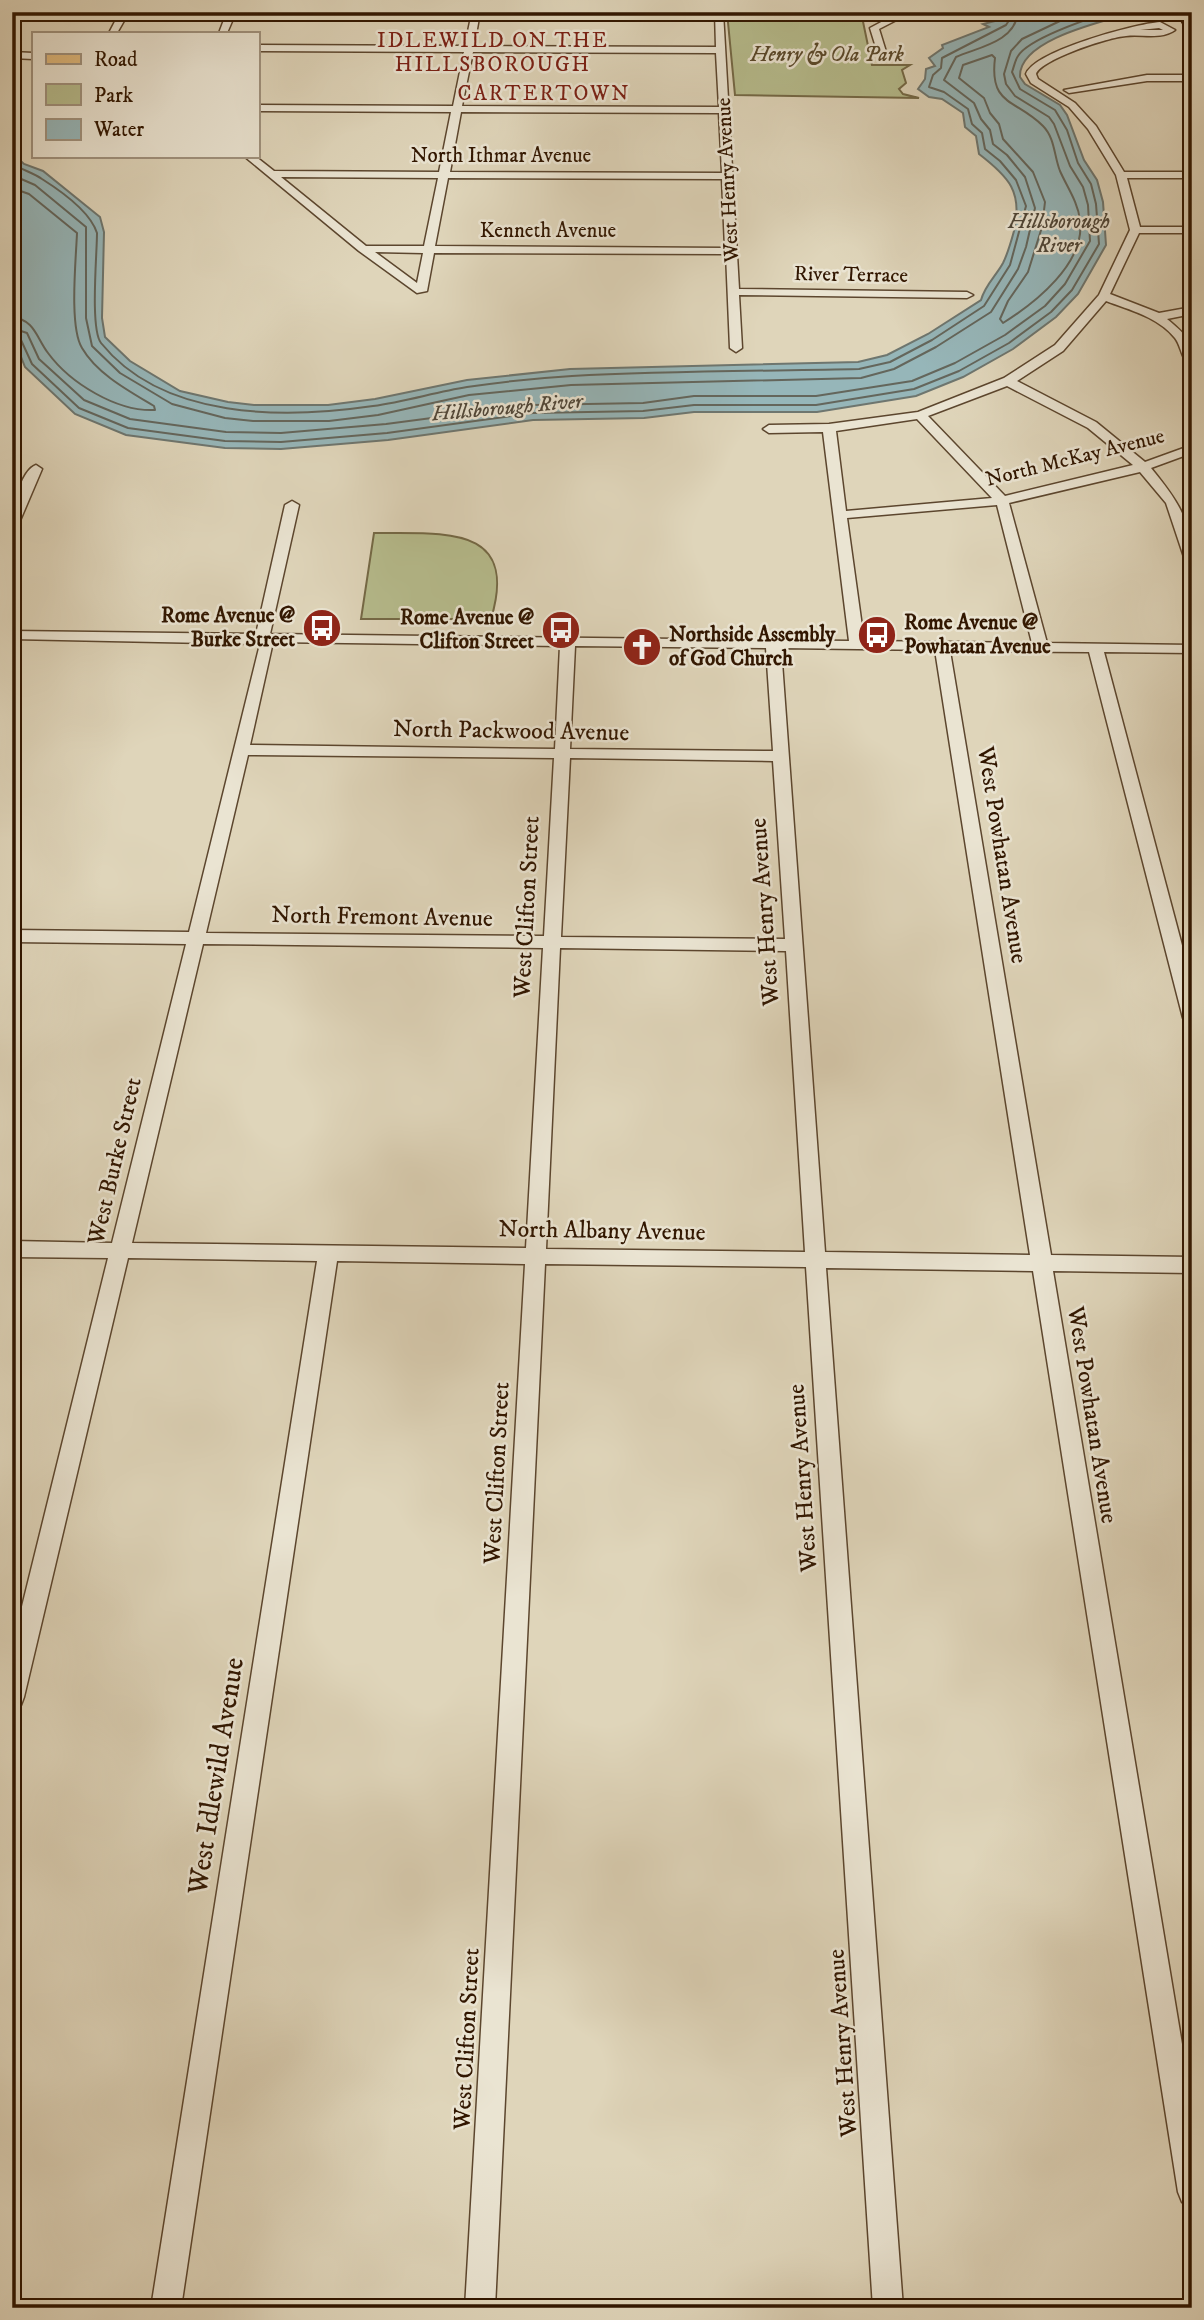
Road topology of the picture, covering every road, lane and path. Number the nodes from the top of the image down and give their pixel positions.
1 (17, 12) edge
2 (125, 12) edge
3 (232, 12) edge
4 (476, 12) edge
5 (719, 12) edge
6 (908, 12) edge
7 (1182, 12) edge
8 (12, 19) edge
9 (1192, 30) edge
10 (114, 32) edge
11 (223, 32) edge
12 (1122, 33) dead end
13 (259, 48) edge
14 (468, 49) junction
15 (721, 50) junction
16 (12, 55) edge
17 (882, 55) dead end
18 (32, 56) edge
19 (1192, 78) edge
20 (1069, 90) dead end
21 (259, 108) edge
22 (457, 109) junction
23 (724, 110) junction
24 (252, 158) edge
25 (272, 174) junction
26 (444, 174) junction
27 (1121, 175) junction
28 (1192, 175) edge
29 (729, 176) junction
30 (1135, 230) junction
31 (1192, 230) edge
32 (363, 249) junction
33 (430, 250) junction
34 (733, 251) junction
35 (734, 292) junction
36 (967, 295) dead end
37 (1104, 296) junction
38 (1192, 310) edge
39 (1158, 317) junction
40 (736, 348) dead end
41 (1192, 362) edge
42 (1008, 381) junction
43 (920, 415) junction
44 (829, 428) junction
45 (769, 429) dead end
46 (1192, 449) edge
47 (1143, 467) junction
48 (36, 469) dead end
49 (1002, 501) junction
50 (292, 505) dead end
51 (841, 515) junction
52 (12, 523) edge
53 (1192, 560) edge
54 (12, 635) edge
55 (262, 638) junction
56 (568, 641) junction
57 (773, 644) junction
58 (857, 645) junction
59 (942, 646) junction
60 (1041, 648) junction
61 (1096, 649) junction
62 (1192, 649) edge
63 (240, 750) junction
64 (562, 755) junction
65 (781, 756) junction
66 (12, 936) edge
67 (193, 939) junction
68 (551, 944) junction
69 (793, 946) junction
70 (1192, 1018) edge
71 (12, 1249) edge
72 (119, 1251) junction
73 (328, 1254) junction
74 (534, 1256) junction
75 (813, 1261) junction
76 (1041, 1263) junction
77 (1192, 1265) edge
78 (12, 1697) edge
79 (1192, 2192) edge
80 (166, 2308) edge
81 (480, 2308) edge
82 (888, 2308) edge

1 - 8 street
2 - 10 street
3 - 11 street
4 - 14 street
5 - 15 street, West Henry Avenue
6 - 17 street
7 - 9 main road
12 - 27 street
13 - 14 street
14 - 15 street
14 - 22 street
15 - 23 street, West Henry Avenue
16 - 18 street
19 - 20 street
21 - 22 street
22 - 23 street
22 - 26 street
23 - 29 street, West Henry Avenue
24 - 25 street
25 - 26 street, North Ithmar Avenue
25 - 32 street
26 - 29 street, North Ithmar Avenue
26 - 33 street
27 - 28 street
27 - 30 street
29 - 34 street, West Henry Avenue
30 - 31 street
30 - 37 street
32 - 33 street, Kenneth Avenue
32 - 33 street
33 - 34 street, Kenneth Avenue
34 - 35 street, West Henry Avenue
35 - 36 street, River Terrace
35 - 40 street, West Henry Avenue
37 - 39 street
37 - 42 street
38 - 39 street
39 - 41 street
42 - 43 street
42 - 47 street
43 - 44 street
43 - 49 street
44 - 45 street
44 - 51 street
46 - 47 street, North McKay Avenue
47 - 49 street, North McKay Avenue
47 - 53 street
48 - 52 street
49 - 51 street, North McKay Avenue
49 - 60 street
50 - 55 street
51 - 58 street
54 - 55 street
55 - 56 street
55 - 63 street, West Burke Street
56 - 57 street
56 - 64 street, West Clifton Street
57 - 58 street
57 - 65 street, West Henry Avenue
58 - 59 street
59 - 60 street
59 - 76 street, West Powhatan Avenue
60 - 61 street
61 - 62 street
61 - 70 street
63 - 64 street, North Packwood Avenue
63 - 67 street, West Burke Street
64 - 65 street, North Packwood Avenue
64 - 68 street, West Clifton Street
65 - 69 street, West Henry Avenue
66 - 67 street, North Fremont Avenue
67 - 68 street, North Fremont Avenue
67 - 72 street, West Burke Street
68 - 69 street, North Fremont Avenue
68 - 74 street, West Clifton Street
69 - 75 street, West Henry Avenue
71 - 72 street, North Albany Avenue
72 - 73 street, North Albany Avenue
72 - 78 street, West Burke Street
73 - 74 street, North Albany Avenue
73 - 80 street, West Idlewild Avenue
74 - 75 street, North Albany Avenue
74 - 81 street, West Clifton Street
75 - 76 street, North Albany Avenue
75 - 82 street, West Henry Avenue
76 - 77 street, North Albany Avenue
76 - 79 street, West Powhatan Avenue

